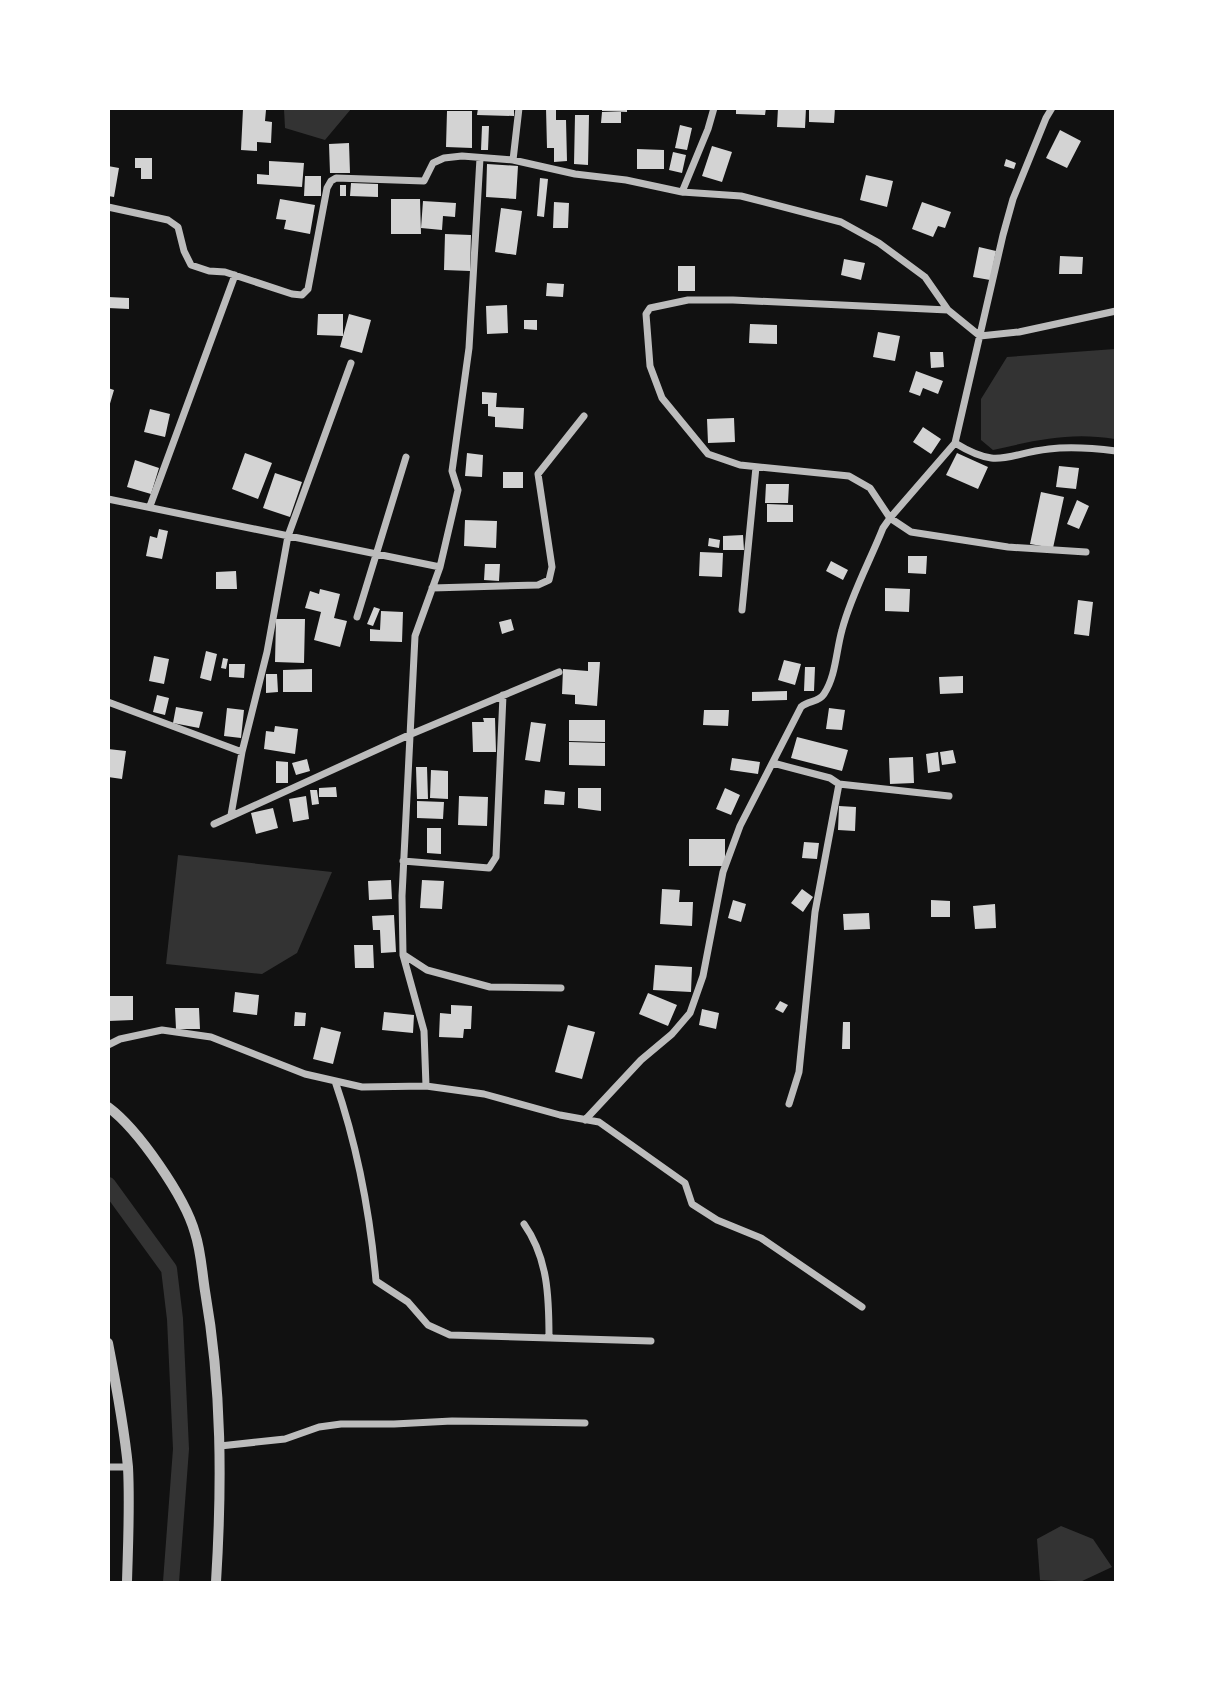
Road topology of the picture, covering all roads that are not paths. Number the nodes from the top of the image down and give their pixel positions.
1 (519, 108) edge
2 (714, 108) edge
3 (1052, 108) edge
4 (480, 158) junction
5 (513, 160) junction
6 (682, 192) junction
7 (108, 207) edge
8 (235, 275) junction
9 (948, 310) junction
10 (1115, 311) edge
11 (980, 336) junction
12 (351, 363) dead end
13 (584, 416) dead end
14 (955, 443) junction
15 (1115, 451) edge
16 (406, 457) dead end
17 (756, 467) junction
18 (108, 499) edge
19 (150, 506) junction
20 (890, 518) junction
21 (288, 536) junction
22 (1086, 552) dead end
23 (375, 554) junction
24 (440, 568) junction
25 (432, 588) junction
26 (743, 610) dead end
27 (357, 617) dead end
28 (559, 671) dead end
29 (503, 695) junction
30 (108, 702) edge
31 (409, 735) junction
32 (242, 752) junction
33 (774, 763) junction
34 (839, 785) junction
35 (949, 796) dead end
36 (231, 815) junction
37 (214, 824) dead end
38 (403, 861) junction
39 (403, 955) junction
40 (561, 988) dead end
41 (108, 1045) edge
42 (335, 1081) junction
43 (426, 1086) junction
44 (789, 1104) dead end
45 (108, 1107) edge
46 (585, 1120) junction
47 (524, 1224) dead end
48 (862, 1307) dead end
49 (549, 1338) junction
50 (650, 1340) dead end
51 (108, 1343) edge
52 (585, 1423) dead end
53 (220, 1446) junction
54 (108, 1467) edge
55 (127, 1467) junction
56 (127, 1583) edge
57 (216, 1583) edge

1 - 5 street
2 - 6 street
3 - 11 street
4 - 5 street
4 - 8 street
4 - 24 street
5 - 6 street
6 - 9 street
7 - 8 street
8 - 19 street
9 - 11 street
9 - 17 street
10 - 11 street
11 - 14 street
12 - 21 street
13 - 25 street
14 - 15 street
14 - 20 street
16 - 23 street
17 - 20 street
17 - 26 street
18 - 19 street
19 - 21 street
20 - 22 street
20 - 33 street
21 - 23 street
21 - 32 street
23 - 24 street
23 - 27 street
24 - 25 street
25 - 31 street
28 - 29 street
29 - 31 street
29 - 38 street
30 - 32 street
31 - 36 street
31 - 38 street
32 - 36 street
33 - 34 street
33 - 46 street
34 - 35 street
34 - 44 street
36 - 37 street
38 - 39 street
39 - 40 street
39 - 43 street
41 - 42 street
42 - 43 street
42 - 49 street
43 - 46 street
45 - 53 street
46 - 48 street
47 - 49 street
49 - 50 street
51 - 55 street
52 - 53 street
53 - 57 street
54 - 55 street
55 - 56 street

